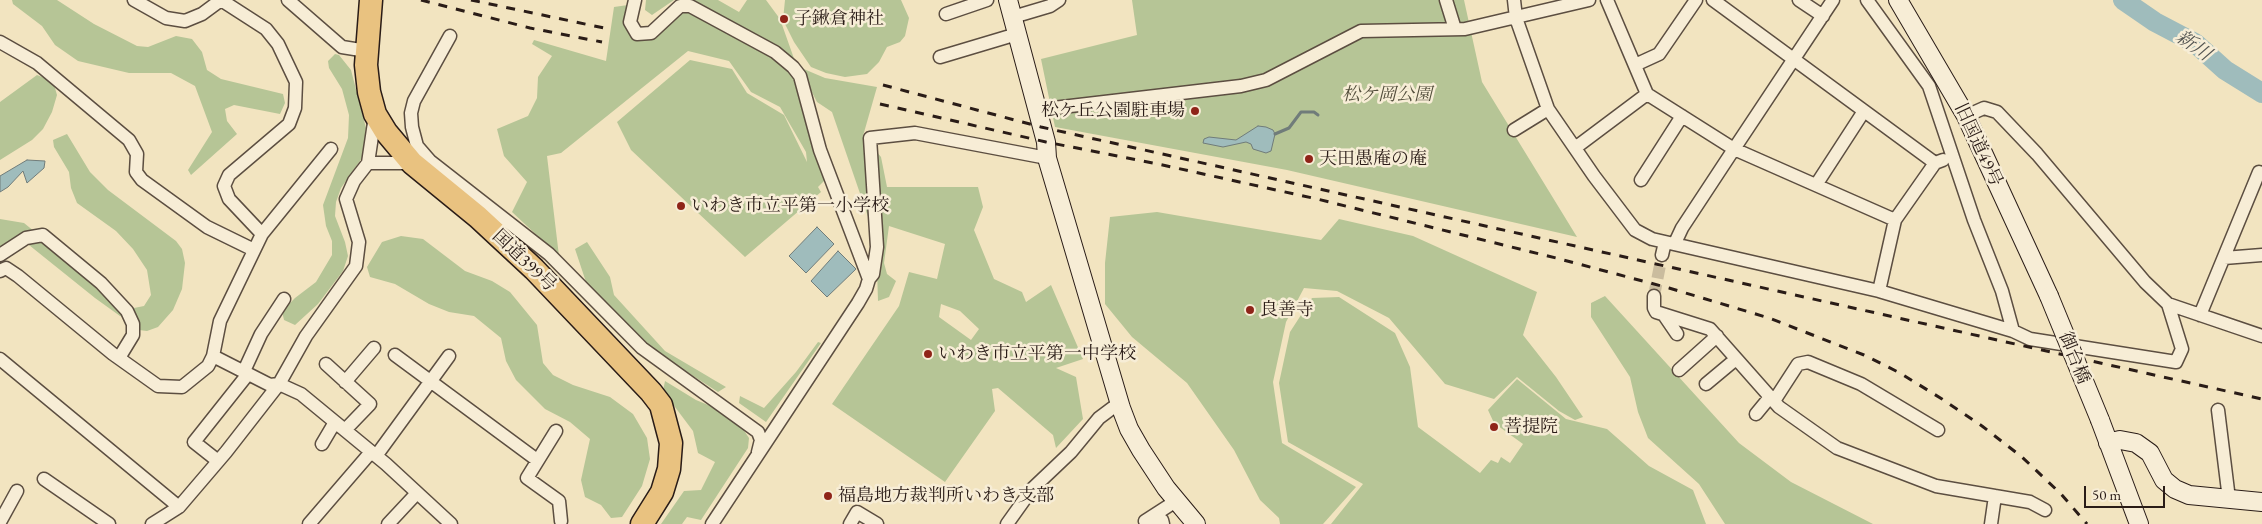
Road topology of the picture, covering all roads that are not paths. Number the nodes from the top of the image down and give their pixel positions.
1 (134, 0) edge
2 (221, 0) edge
3 (288, 0) edge
4 (371, 0) edge
5 (635, 0) edge
6 (987, 0) edge
7 (1059, 0) edge
8 (1446, 0) edge
9 (1514, 0) edge
10 (1589, 0) edge
11 (1607, 0) edge
12 (1696, 0) edge
13 (1713, 0) edge
14 (1799, 0) edge
15 (1833, 0) edge
16 (1867, 0) edge
17 (1903, 5) edge
18 (1010, 8) edge
19 (946, 14) dead end
20 (1823, 16) junction
21 (1516, 18) junction
22 (1455, 29) junction
23 (1017, 34) junction
24 (450, 36) dead end
25 (368, 43) junction
26 (3, 48) edge
27 (940, 57) dead end
28 (1794, 60) junction
29 (1635, 65) junction
30 (1647, 94) junction
31 (1548, 109) junction
32 (1036, 110) junction
33 (1864, 111) junction
34 (375, 114) junction
35 (1682, 116) junction
36 (1966, 116) junction
37 (1514, 130) dead end
38 (1574, 148) junction
39 (1734, 148) junction
40 (331, 149) dead end
41 (409, 152) junction
42 (1952, 156) junction
43 (1048, 158) junction
44 (368, 163) junction
45 (1935, 163) junction
46 (2259, 172) dead end
47 (1641, 180) dead end
48 (1816, 185) junction
49 (1895, 220) junction
50 (262, 234) junction
51 (1670, 242) junction
52 (254, 250) junction
53 (0, 255) edge
54 (2262, 255) edge
55 (1662, 256) tunnel mouth
56 (2224, 258) junction
57 (0, 271) edge
58 (869, 279) junction
59 (1879, 291) junction
60 (1654, 296) tunnel mouth
61 (2049, 296) joint
62 (284, 299) dead end
63 (2168, 304) junction
64 (1664, 315) junction
65 (2200, 315) junction
66 (2013, 331) junction
67 (1677, 334) dead end
68 (1717, 336) junction
69 (2262, 336) edge
70 (374, 348) dead end
71 (395, 355) dead end
72 (213, 356) junction
73 (449, 356) dead end
74 (119, 358) junction
75 (0, 359) edge
76 (1736, 359) junction
77 (326, 364) dead end
78 (1679, 370) dead end
79 (246, 373) junction
80 (431, 380) junction
81 (344, 382) junction
82 (279, 384) junction
83 (1706, 384) dead end
84 (1772, 399) junction
85 (1119, 402) junction
86 (2218, 410) dead end
87 (1756, 414) dead end
88 (340, 426) junction
89 (1938, 430) dead end
90 (556, 431) dead end
91 (2108, 443) junction
92 (322, 444) dead end
93 (374, 454) junction
94 (758, 455) junction
95 (537, 460) junction
96 (218, 461) junction
97 (44, 479) dead end
98 (17, 491) dead end
99 (418, 493) junction
100 (1995, 496) junction
101 (2230, 499) junction
102 (1176, 501) junction
103 (2262, 502) edge
104 (179, 507) junction
105 (2046, 510) dead end
106 (0, 522) edge
107 (562, 523) edge
108 (109, 524) edge
109 (152, 524) edge
110 (309, 524) edge
111 (388, 524) edge
112 (451, 524) edge
113 (642, 524) edge
114 (712, 524) edge
115 (850, 524) edge
116 (877, 524) edge
117 (1007, 524) edge
118 (1163, 524) edge
119 (1196, 524) edge
120 (1990, 524) edge
121 (2139, 524) edge

1 - 2 street
2 - 50 street
3 - 25 street
4 - 25 highway, 国道399号
5 - 58 street
6 - 19 street
7 - 18 street
8 - 22 street
9 - 21 street
10 - 21 street
11 - 29 street
12 - 29 street
13 - 28 street
14 - 20 street
15 - 20 street
16 - 42 street
17 - 36 street, 旧国道49号
18 - 23 street
20 - 28 street
21 - 22 street
21 - 31 street
22 - 32 street
23 - 27 street
23 - 32 street
24 - 41 street
25 - 34 highway, 国道399号
26 - 52 street
28 - 33 street
28 - 39 street
29 - 30 street
30 - 35 street
30 - 38 street
31 - 37 street
31 - 38 street
32 - 43 street
33 - 45 street
33 - 48 street
34 - 41 highway, 国道399号
34 - 44 street
35 - 39 street
35 - 47 street
36 - 61 street, 旧国道49号
36 - 63 street
38 - 51 street
39 - 48 street
39 - 51 street
40 - 50 street
41 - 44 street
41 - 94 street
41 - 113 highway, 国道399号
42 - 45 street
42 - 66 street
43 - 58 street
43 - 85 street
44 - 82 street
45 - 49 street
46 - 56 street
48 - 49 street
49 - 59 street
50 - 52 street
51 - 55 street
51 - 59 street
52 - 72 street
53 - 74 street
54 - 56 street
56 - 65 street
57 - 74 street
58 - 94 street
59 - 66 street
60 - 64 street
61 - 91 street, 御台橋, bridge
62 - 79 street
63 - 65 street
63 - 66 street
64 - 67 street
64 - 68 street
65 - 69 street
68 - 76 street
68 - 78 street
70 - 81 street
71 - 80 street
72 - 74 street
72 - 79 street
73 - 80 street
75 - 104 street
76 - 83 street
76 - 84 street
77 - 81 street
79 - 82 street
79 - 96 street
80 - 93 street
80 - 95 street
81 - 88 street
82 - 88 street
82 - 96 street
84 - 87 street
84 - 89 street
84 - 100 street
85 - 102 street
85 - 117 street
86 - 101 street
88 - 92 street
88 - 93 street
90 - 95 street
91 - 101 street
91 - 121 street
93 - 99 street
93 - 110 street
94 - 114 street
95 - 107 street
96 - 104 street
97 - 108 street
98 - 106 street
99 - 111 street
99 - 112 street
100 - 105 street
100 - 120 street
101 - 103 street
102 - 118 street
102 - 119 street
104 - 109 street
115 - 116 street

